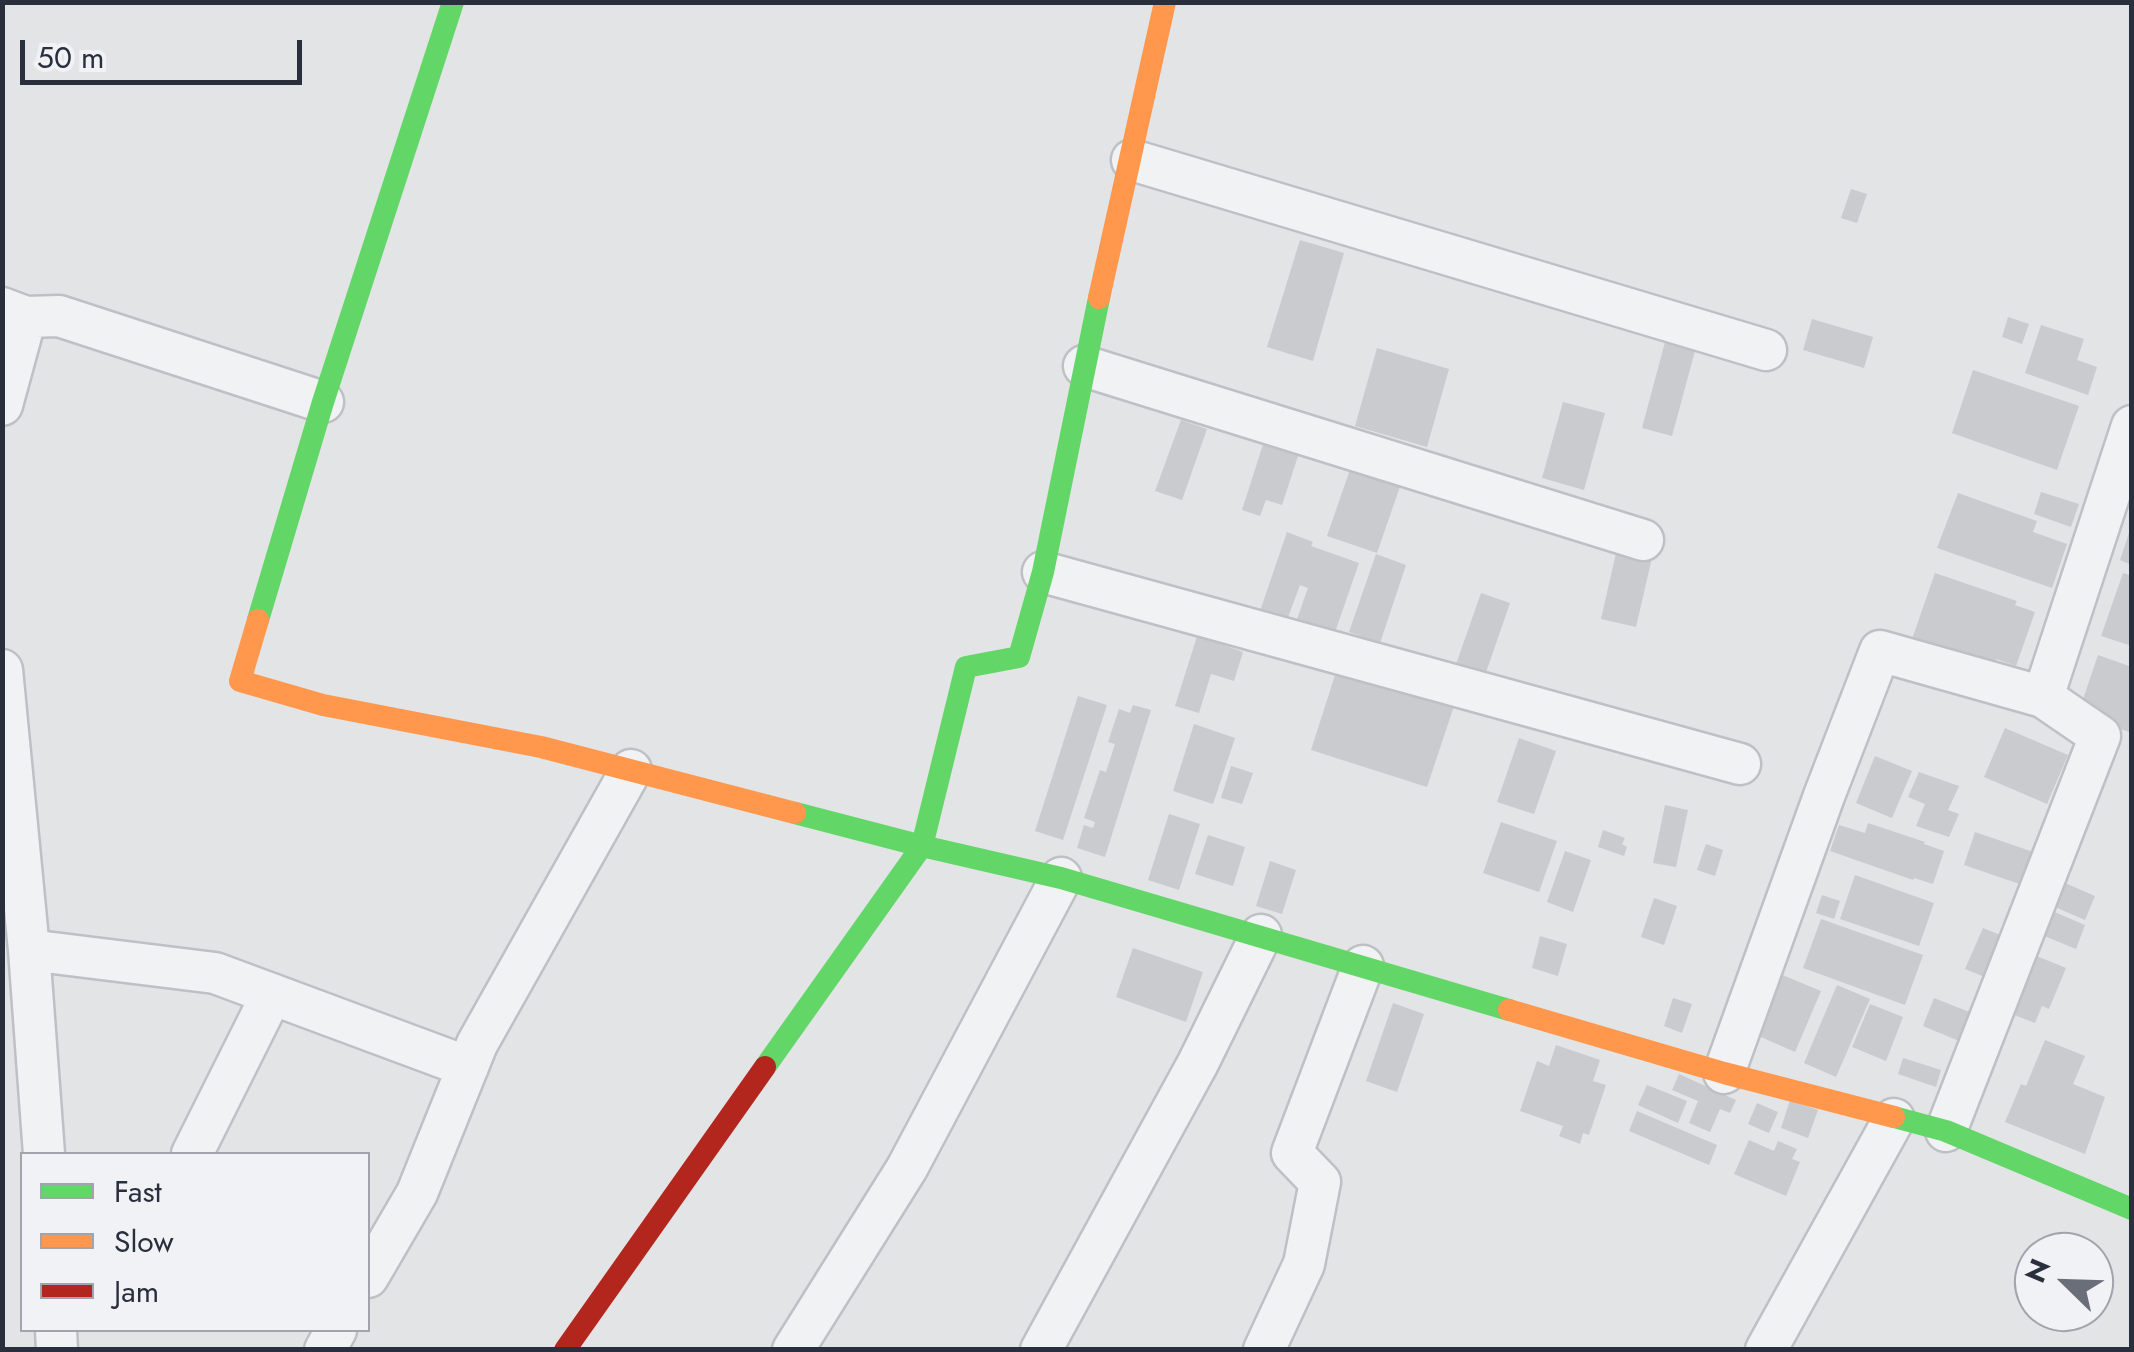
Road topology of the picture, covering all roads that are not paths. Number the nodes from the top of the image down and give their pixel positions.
1 (453, 2) edge
2 (1164, 2) edge
3 (1132, 160) junction
4 (14, 312) edge
5 (1766, 350) dead end
6 (1084, 366) junction
7 (323, 402) junction
8 (2, 405) edge
9 (2132, 426) edge
10 (1643, 540) dead end
11 (1043, 572) junction
12 (2, 670) edge
13 (2043, 697) junction
14 (1740, 764) dead end
15 (631, 770) junction
16 (922, 846) junction
17 (1061, 878) junction
18 (1261, 935) junction
19 (29, 950) junction
20 (1363, 966) junction
21 (272, 994) junction
22 (468, 1068) junction
23 (1724, 1073) junction
24 (1894, 1118) junction
25 (1946, 1132) junction
26 (44, 1152) edge
27 (193, 1152) edge
28 (2132, 1209) edge
29 (370, 1274) edge
30 (565, 1350) edge
31 (793, 1350) edge
32 (1041, 1350) edge
33 (1264, 1350) edge
34 (1766, 1350) edge

1 - 7 street
2 - 3 street
3 - 5 street
3 - 6 street
4 - 7 street
4 - 8 street
6 - 10 street
6 - 11 street
7 - 15 street
9 - 13 street
11 - 14 street
11 - 16 street
12 - 19 street
13 - 23 street
13 - 25 street
15 - 16 street
15 - 22 street
16 - 17 street
16 - 30 street
17 - 18 street
17 - 31 street
18 - 20 street
18 - 32 street
19 - 21 street
19 - 26 street
20 - 23 street
20 - 33 street
21 - 22 street
21 - 27 street
22 - 29 street
23 - 24 street
24 - 25 street
24 - 34 street
25 - 28 street

